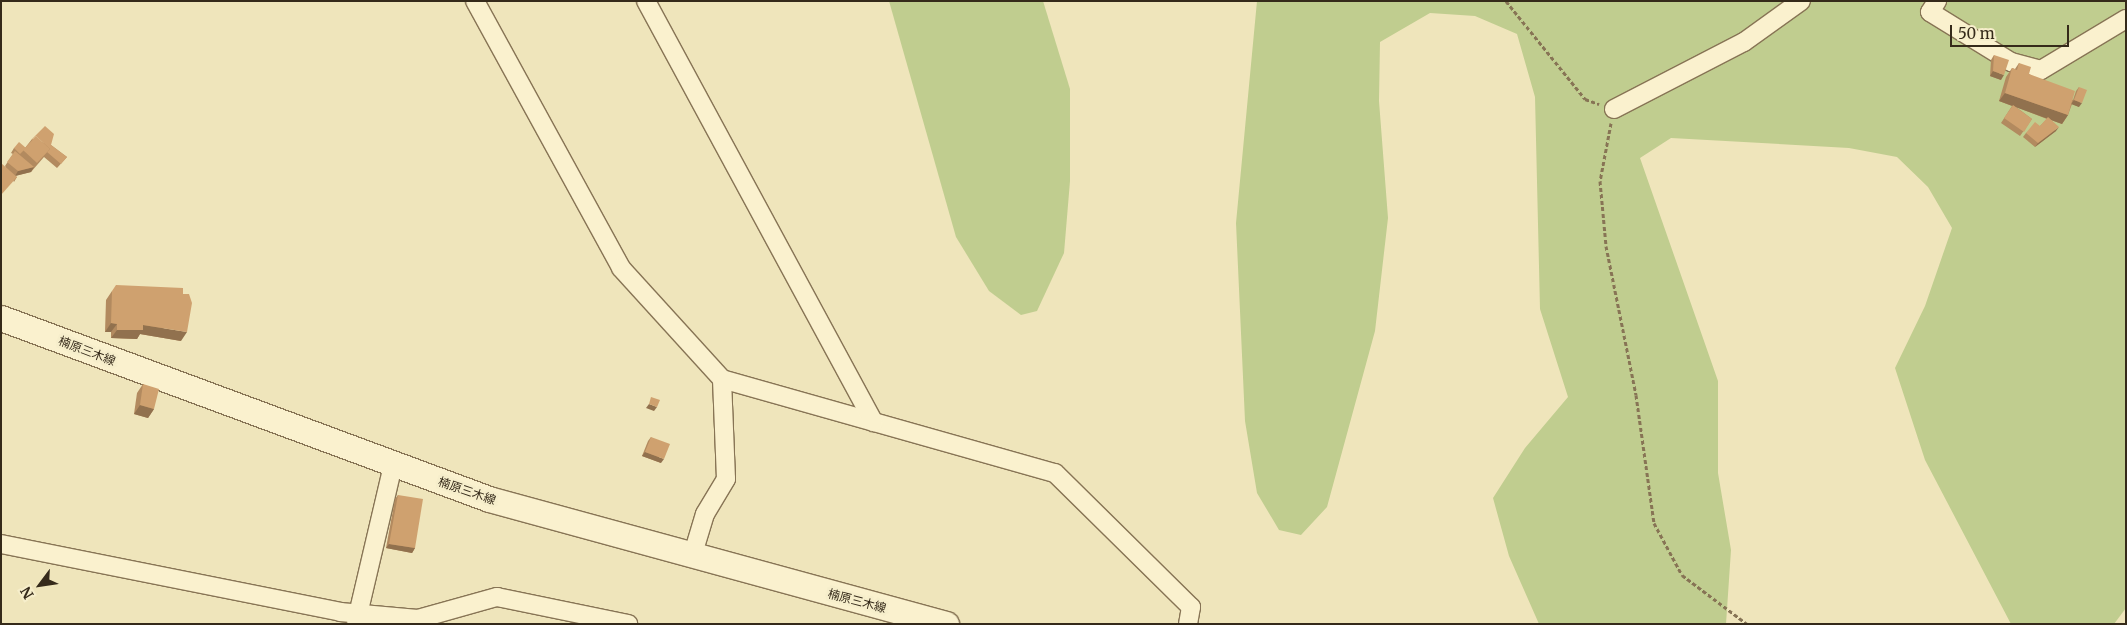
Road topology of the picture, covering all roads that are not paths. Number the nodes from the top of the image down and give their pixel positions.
1 (475, 1) edge
2 (646, 1) edge
3 (1801, 1) edge
4 (1937, 1) edge
5 (2126, 19) edge
6 (1614, 110) road end
7 (1, 318) edge
8 (722, 379) junction
9 (874, 422) junction
10 (393, 465) junction
11 (1, 544) edge
12 (692, 557) junction
13 (358, 619) edge
14 (628, 624) edge
15 (946, 624) edge
16 (1188, 624) edge

1 - 8 street
2 - 9 street
3 - 6 street
4 - 5 street
7 - 10 main road, 楠原三木線
8 - 9 street
8 - 12 street
9 - 16 street
10 - 12 main road, 楠原三木線
10 - 13 street
11 - 13 street
12 - 15 main road, 楠原三木線
13 - 14 street

